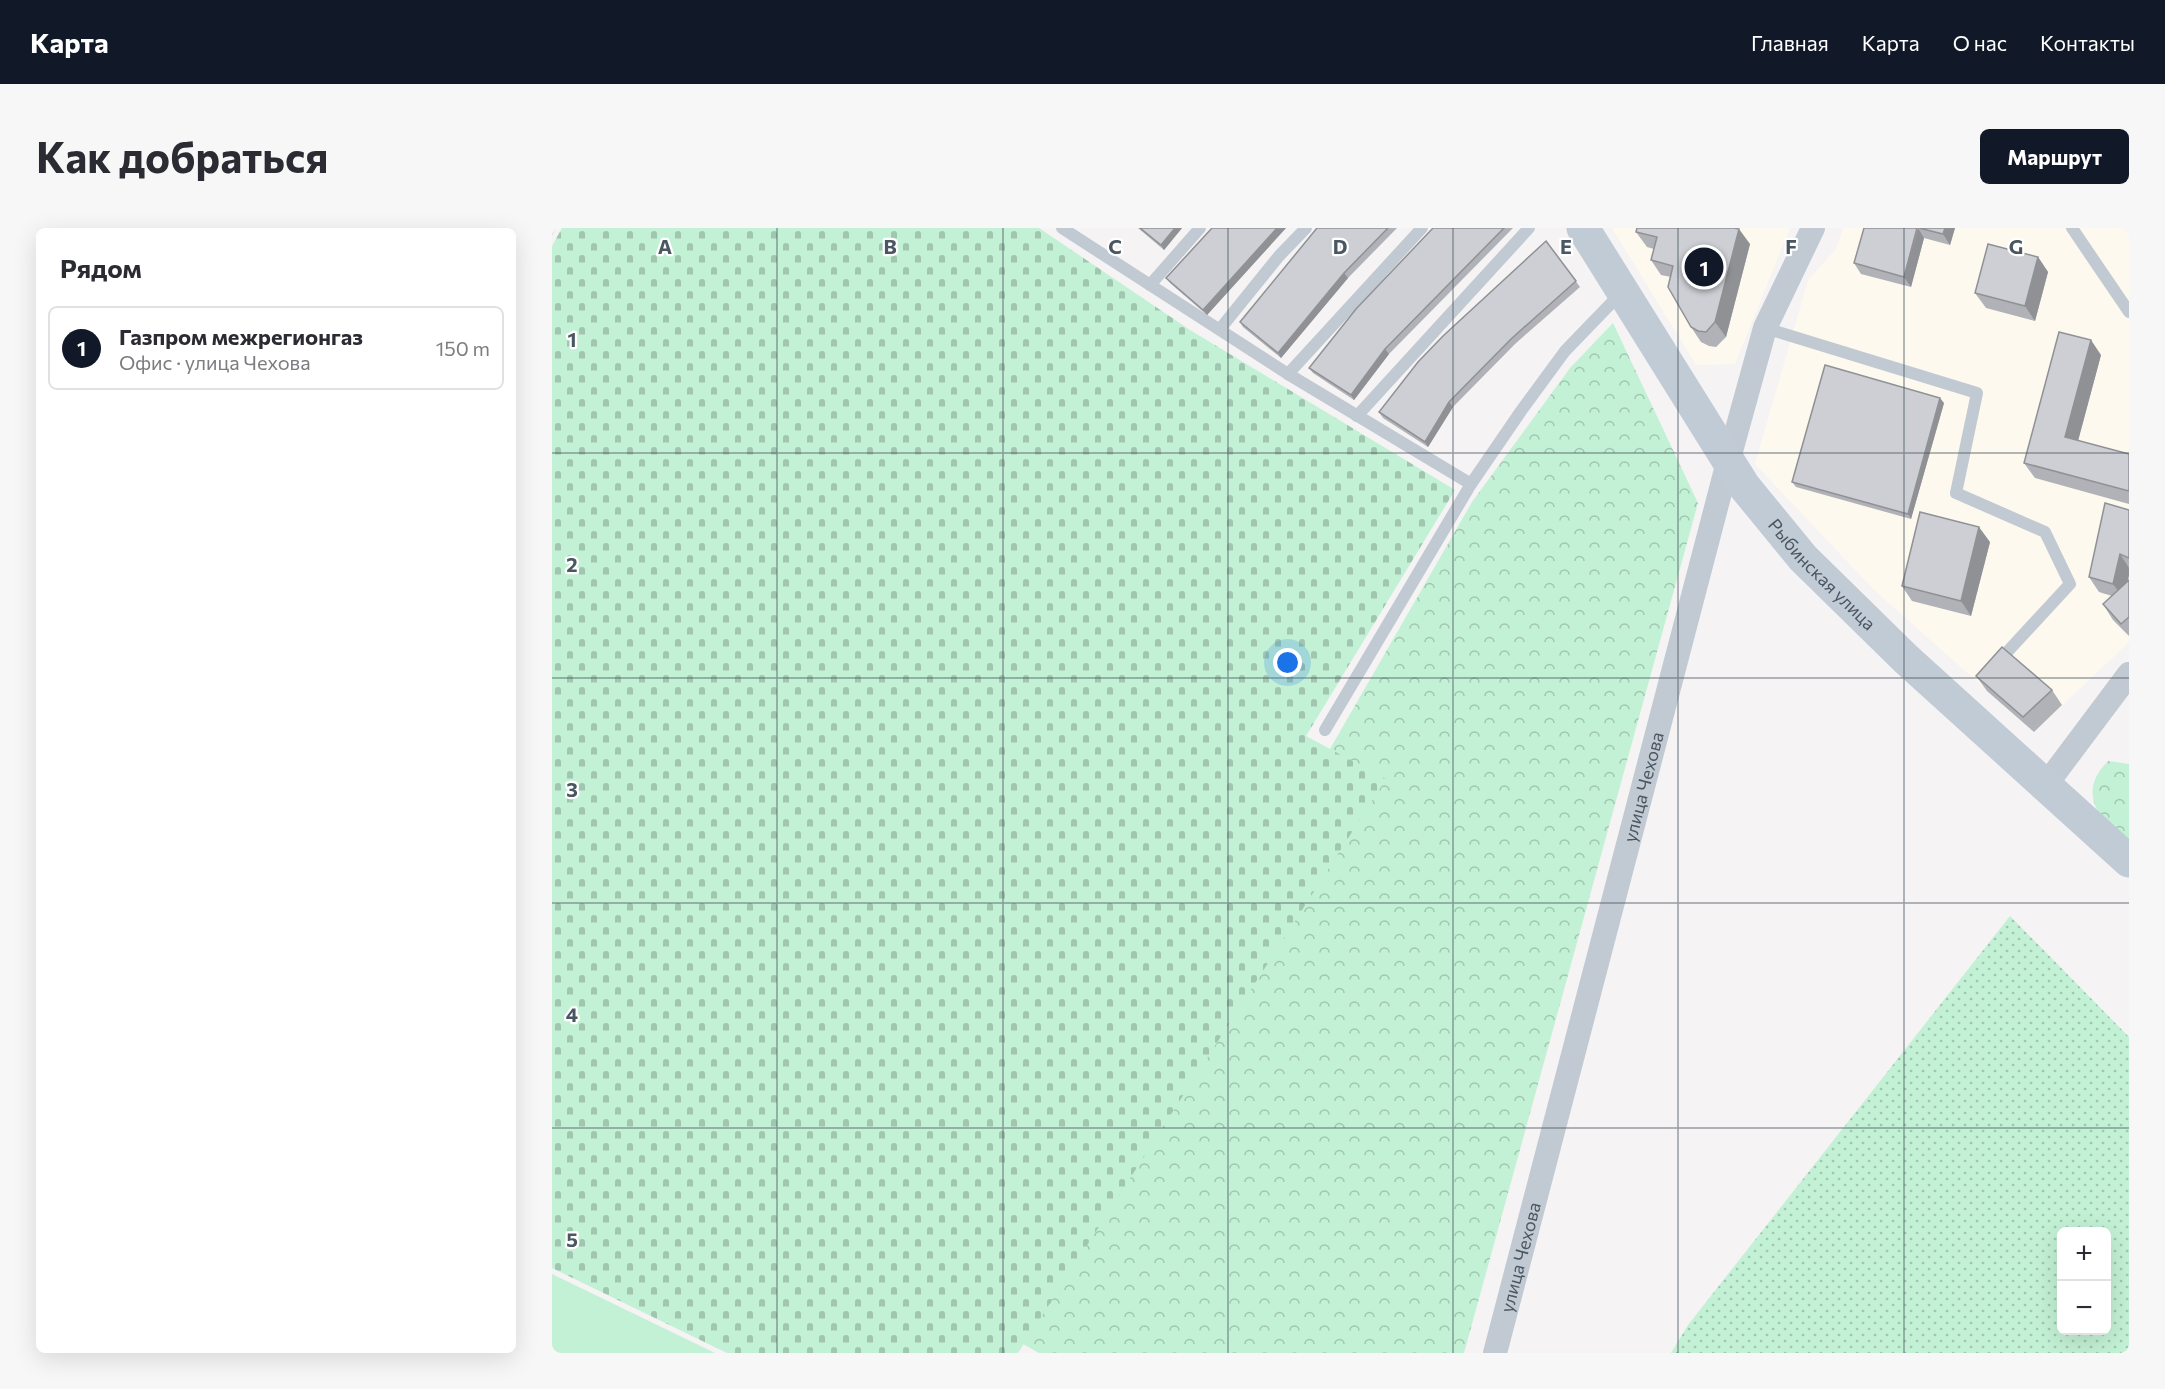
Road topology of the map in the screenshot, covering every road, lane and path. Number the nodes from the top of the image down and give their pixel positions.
1 (1062, 228) edge
2 (1088, 228) edge
3 (1200, 228) edge
4 (1306, 228) edge
5 (1422, 228) edge
6 (1529, 228) edge
7 (1583, 228) edge
8 (1813, 228) edge
9 (2072, 228) edge
10 (1078, 239) junction
11 (1150, 285) junction
12 (1622, 292) junction
13 (2129, 312) edge
14 (1765, 328) junction
15 (1220, 329) junction
16 (1288, 374) junction
17 (1357, 417) junction
18 (1728, 462) junction
19 (1471, 484) junction
20 (1997, 664) edge
21 (2129, 674) edge
22 (1325, 730) dead end
23 (2045, 786) junction
24 (2129, 861) edge
25 (1495, 1353) edge

1 - 10 lane
2 - 10 lane
3 - 11 lane
4 - 15 lane
5 - 16 lane
6 - 17 lane
7 - 12 main road, Рыбинская улица
8 - 14 street, улица Чехова
9 - 13 lane
10 - 11 lane
11 - 15 lane
12 - 18 main road, Рыбинская улица
12 - 19 lane
14 - 18 street, улица Чехова
14 - 20 lane
15 - 16 lane
16 - 17 lane
17 - 19 lane
18 - 23 main road, Рыбинская улица
18 - 25 street, улица Чехова
19 - 22 lane
21 - 23 street
23 - 24 main road, Рыбинская улица

